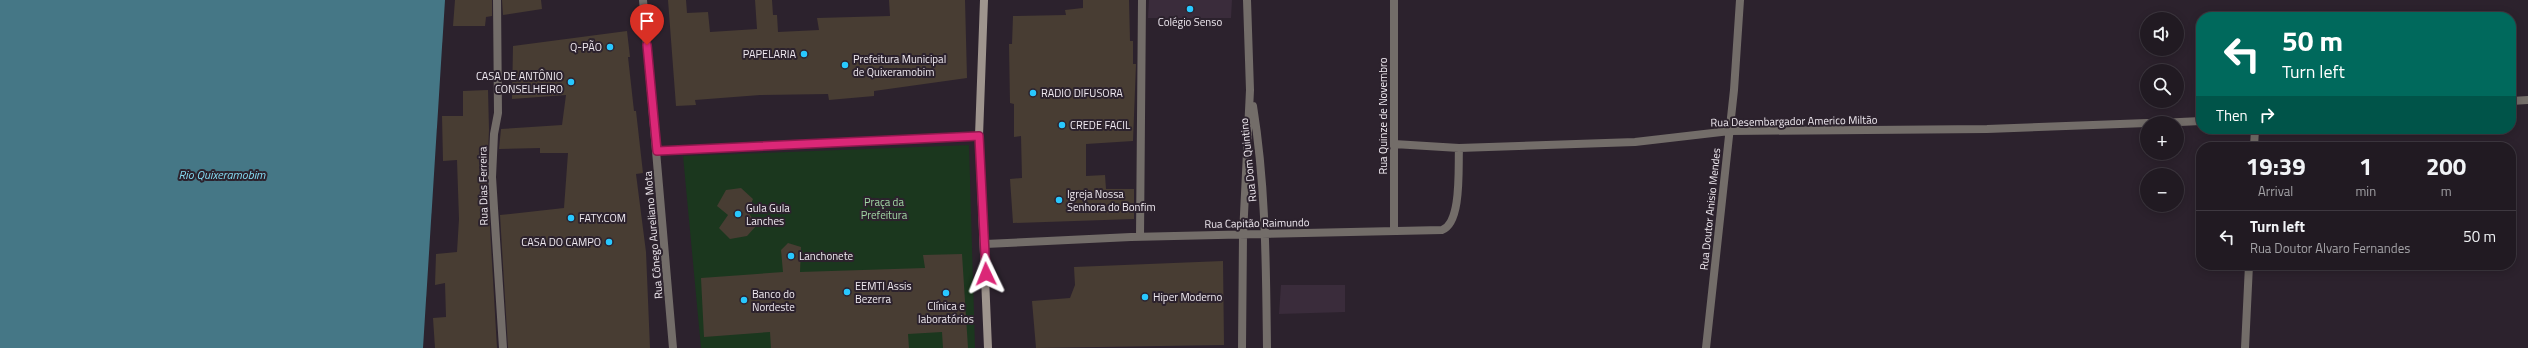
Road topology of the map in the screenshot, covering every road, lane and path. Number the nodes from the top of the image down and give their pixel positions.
1 (497, 0) edge
2 (643, 0) edge
3 (984, 0) edge
4 (1142, 0) edge
5 (1247, 0) edge
6 (1394, 0) edge
7 (1740, 0) edge
8 (1250, 90) junction
9 (2528, 100) edge
10 (2516, 101) edge
11 (2184, 122) edge
12 (2196, 122) edge
13 (2140, 123) edge
14 (1730, 131) junction
15 (979, 136) junction
16 (1394, 144) junction
17 (1459, 148) junction
18 (657, 151) junction
19 (1394, 231) junction
20 (1243, 235) junction
21 (1266, 235) junction
22 (1140, 236) junction
23 (985, 244) junction
24 (2249, 270) edge
25 (503, 348) edge
26 (673, 348) edge
27 (988, 348) edge
28 (1242, 348) edge
29 (1267, 348) edge
30 (1706, 348) edge
31 (2245, 348) edge

1 - 25 street, Rua Dias Ferreira
2 - 18 street, Rua Cônego Aureliano Mota
3 - 15 street
4 - 22 street
5 - 8 street, Rua Dom Quintino
6 - 16 street, Rua Quinze de Novembro
7 - 14 street, Rua Doutor Anisio Mendes
8 - 20 street, Rua Dom Quintino
8 - 21 street, Rua Dom Quintino
9 - 10 street
11 - 12 street
13 - 14 street, Rua Desembargador Americo Miltão
14 - 17 street, Rua Desembargador Americo Miltão
14 - 30 street, Rua Doutor Anisio Mendes
15 - 18 street
15 - 23 street
16 - 17 street, Rua Desembargador Americo Miltão
16 - 19 street, Rua Quinze de Novembro
17 - 19 street, Rua Capitão Raimundo
18 - 26 street, Rua Cônego Aureliano Mota
19 - 21 street, Rua Capitão Raimundo
20 - 21 street, Rua Capitão Raimundo
20 - 22 street, Rua Capitão Raimundo
20 - 28 street, Rua Dom Quintino
21 - 29 street, Rua Dom Quintino
22 - 23 street, Rua Capitão Raimundo
23 - 27 street
24 - 31 street

